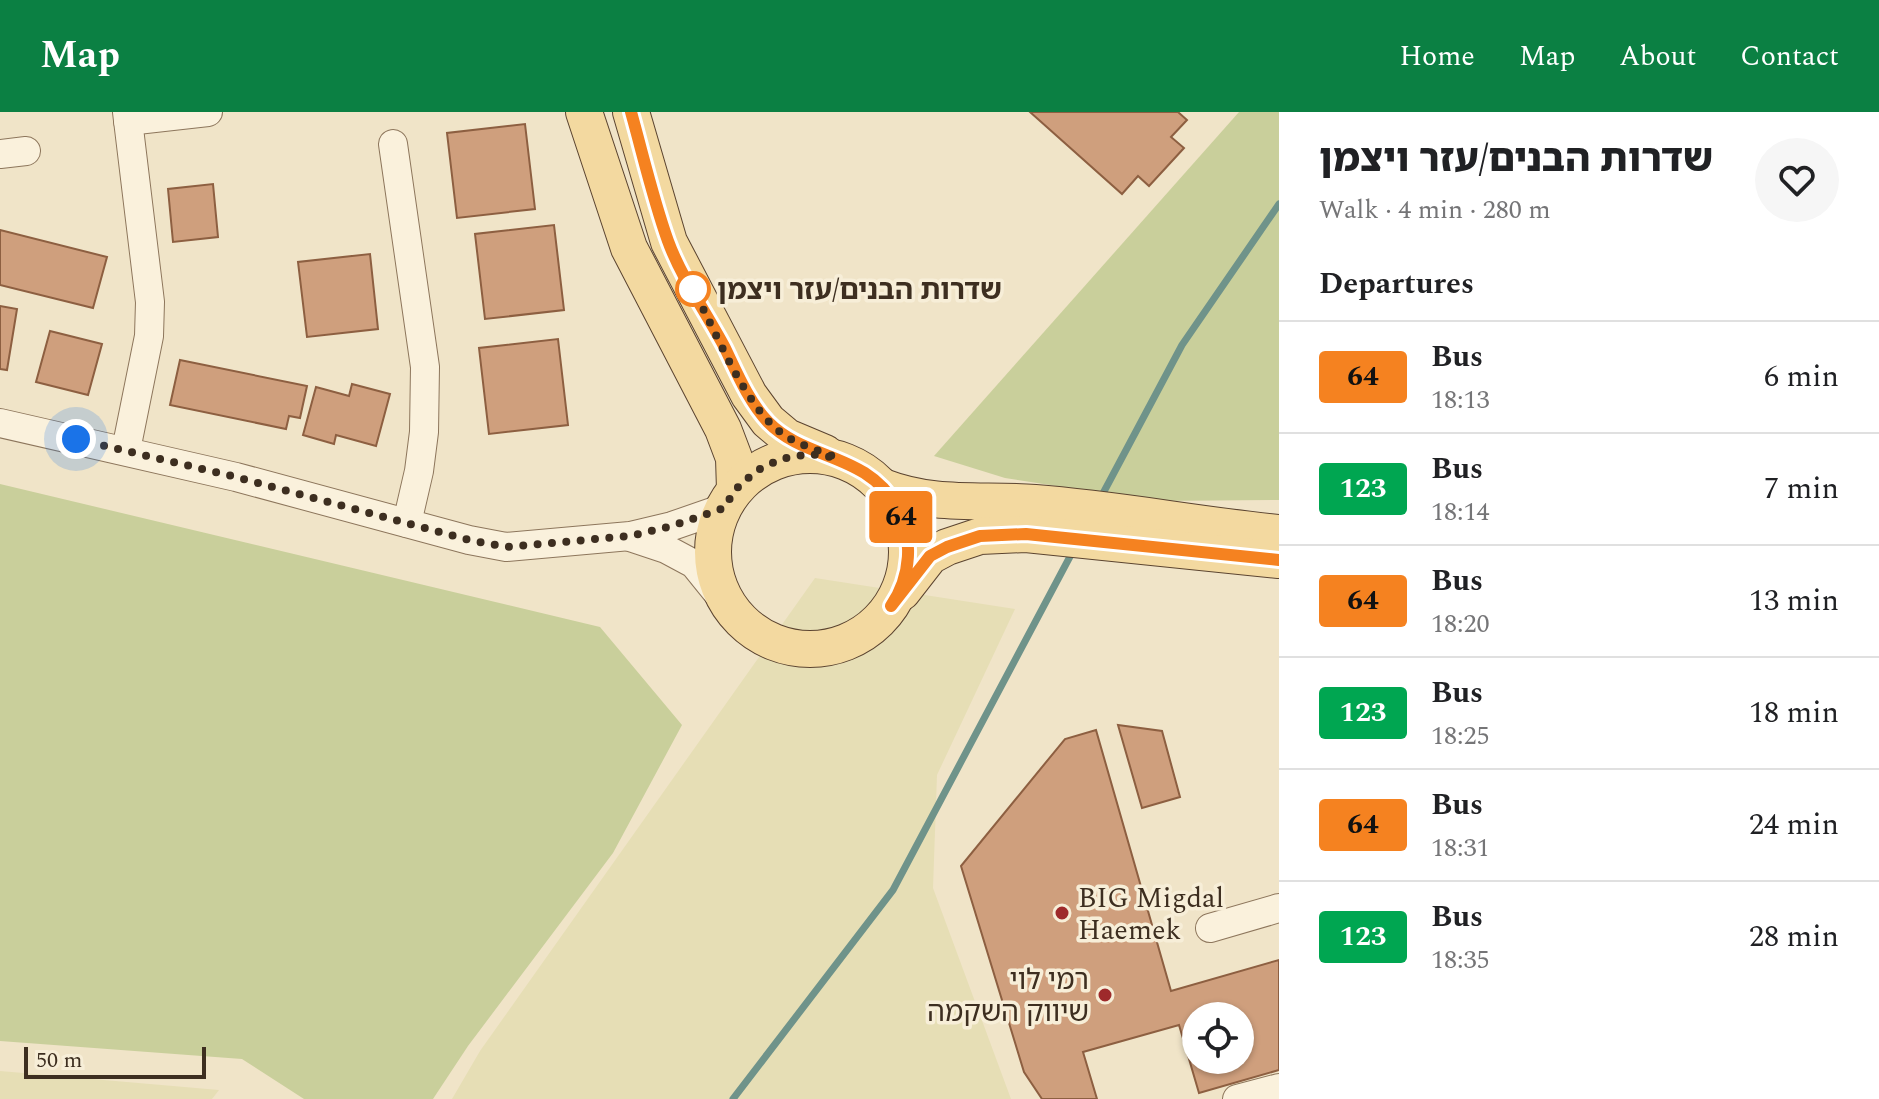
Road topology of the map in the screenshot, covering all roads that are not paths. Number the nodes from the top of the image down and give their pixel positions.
1 (208, 112) edge
2 (584, 112) edge
3 (631, 112) edge
4 (128, 117) edge
5 (393, 144) dead end
6 (0, 423) edge
7 (126, 450) junction
8 (837, 458) junction
9 (883, 487) junction
10 (729, 499) junction
11 (407, 523) junction
12 (1279, 533) edge
13 (630, 536) junction
14 (1279, 560) edge
15 (891, 606) junction
16 (736, 616) junction
17 (1279, 908) edge
18 (1210, 928) dead end
19 (1279, 1088) edge
20 (1237, 1099) edge

1 - 4 street
2 - 10 main road
3 - 8 main road
4 - 7 street
5 - 11 street
6 - 7 street
7 - 11 street
8 - 9 main road
8 - 10 main road
9 - 12 main road
9 - 15 main road
10 - 13 street
10 - 16 main road
11 - 13 street
13 - 16 street
14 - 15 main road
15 - 16 main road
17 - 18 street
19 - 20 street

